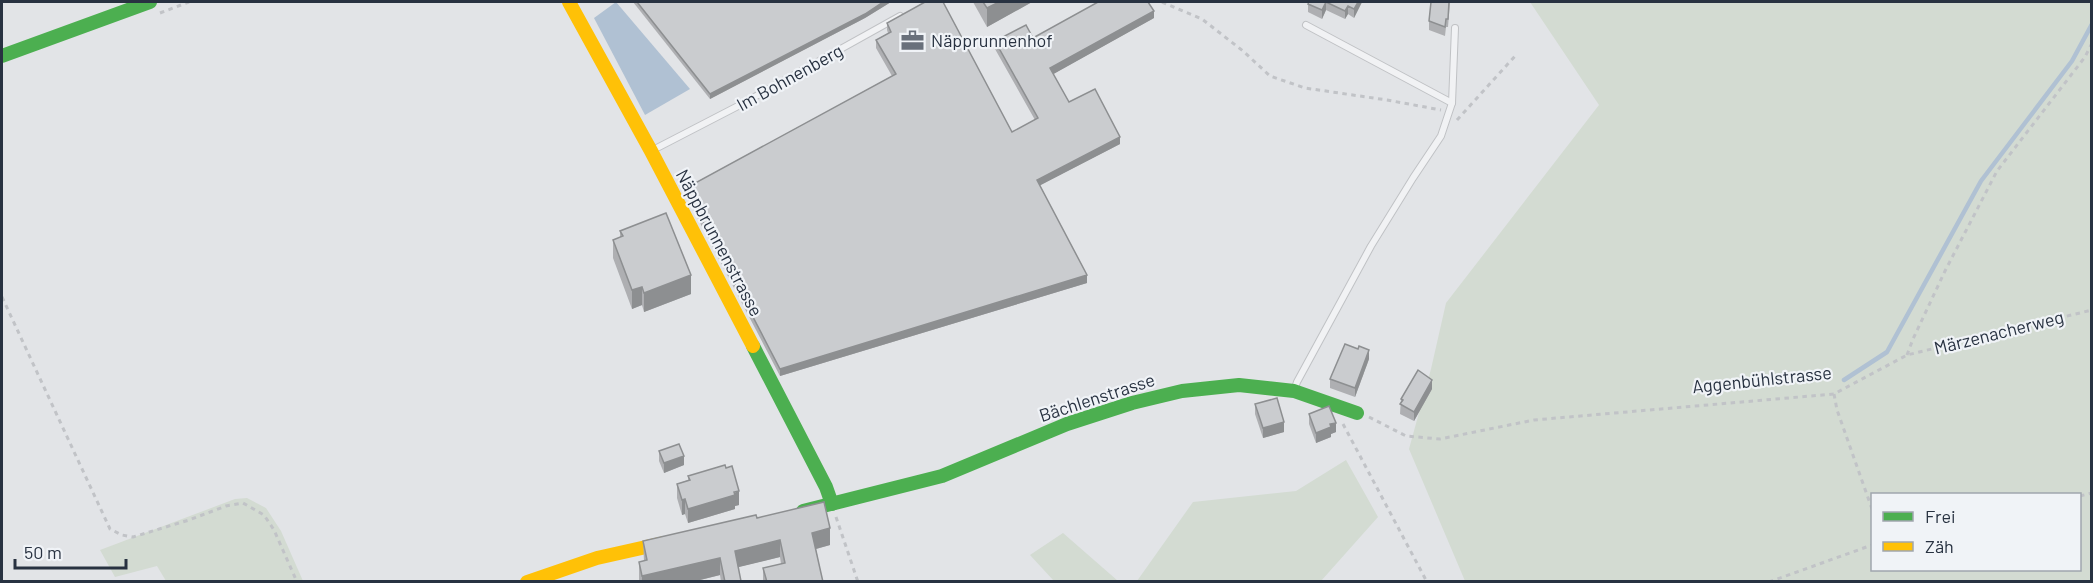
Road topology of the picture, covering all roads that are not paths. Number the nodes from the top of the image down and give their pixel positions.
1 (150, 2) edge
2 (569, 2) edge
3 (907, 12) edge
4 (1306, 25) dead end
5 (1455, 28) dead end
6 (2, 56) edge
7 (1452, 103) junction
8 (651, 151) junction
9 (1294, 391) junction
10 (1357, 413) road end
11 (832, 504) junction
12 (788, 514) edge
13 (676, 540) edge
14 (527, 582) edge

1 - 6 street
2 - 8 street, Näppbrunnenstrasse
3 - 8 lane, Im Bohnenberg
4 - 7 lane
5 - 7 lane
7 - 9 lane
8 - 11 street, Näppbrunnenstrasse
9 - 10 street
9 - 11 street, Bächlenstrasse
11 - 12 street, Bächlenstrasse
13 - 14 street

